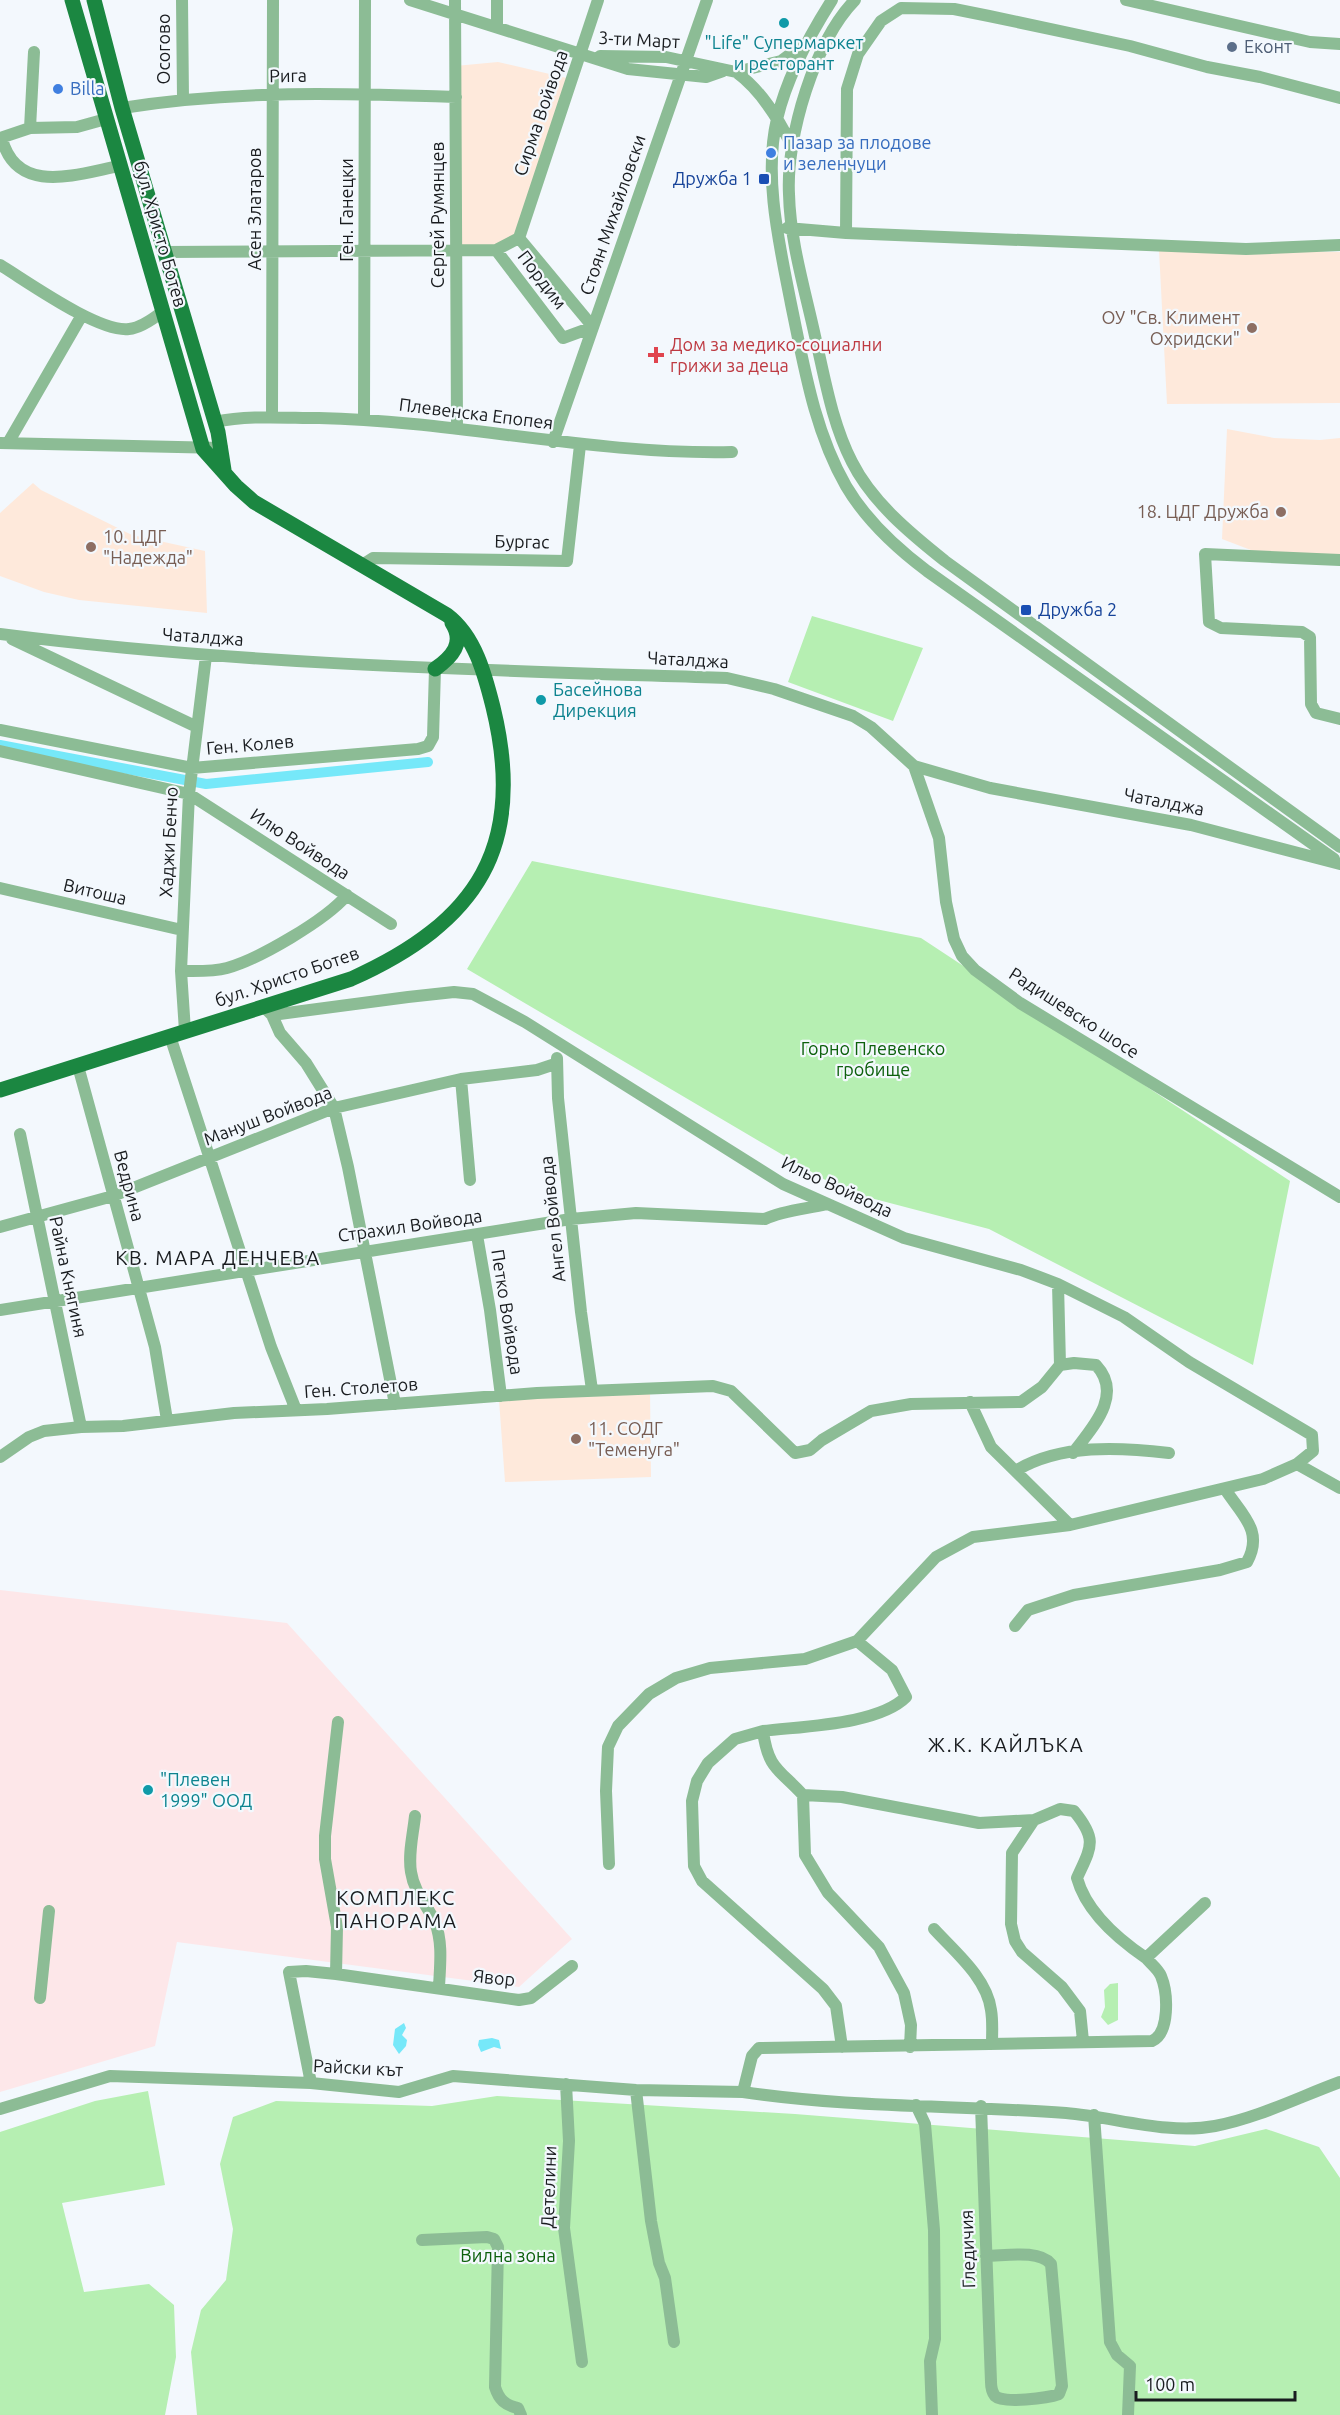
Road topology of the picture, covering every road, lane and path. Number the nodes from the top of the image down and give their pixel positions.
1 (72, 0) edge
2 (94, 0) edge
3 (182, 0) edge
4 (273, 0) edge
5 (365, 0) edge
6 (410, 0) edge
7 (455, 0) edge
8 (497, 0) edge
9 (598, 0) edge
10 (707, 0) edge
11 (832, 0) edge
12 (855, 0) edge
13 (1126, 0) edge
14 (844, 11) junction
15 (455, 13) junction
16 (497, 27) junction
17 (806, 41) junction
18 (1340, 44) edge
19 (34, 52) dead end
20 (584, 55) junction
21 (686, 60) junction
22 (729, 72) junction
23 (680, 76) junction
24 (274, 94) junction
25 (364, 94) junction
26 (456, 97) junction
27 (183, 98) junction
28 (1340, 98) edge
29 (122, 108) junction
30 (777, 118) junction
31 (106, 119) junction
32 (30, 128) junction
33 (1, 138) edge
34 (792, 146) junction
35 (119, 166) junction
36 (776, 226) junction
37 (793, 228) junction
38 (846, 233) junction
39 (519, 238) junction
40 (1340, 245) edge
41 (365, 249) junction
42 (456, 249) junction
43 (496, 250) junction
44 (273, 251) junction
45 (164, 252) junction
46 (0, 265) edge
47 (162, 312) junction
48 (82, 315) junction
49 (593, 327) junction
50 (191, 340) junction
51 (172, 346) junction
52 (272, 417) junction
53 (364, 419) junction
54 (215, 422) junction
55 (457, 429) junction
56 (553, 442) junction
57 (4, 443) edge
58 (580, 445) junction
59 (222, 448) junction
60 (203, 449) junction
61 (732, 452) dead end
62 (224, 470) junction
63 (1340, 560) edge
64 (362, 565) junction
65 (447, 615) junction
66 (0, 634) edge
67 (206, 656) junction
68 (435, 669) junction
69 (482, 670) junction
70 (1340, 719) edge
71 (197, 726) junction
72 (0, 730) edge
73 (0, 751) edge
74 (914, 766) junction
75 (191, 781) junction
76 (1340, 848) edge
77 (1340, 863) edge
78 (0, 888) edge
79 (346, 896) junction
80 (391, 924) dead end
81 (182, 930) junction
82 (181, 971) junction
83 (268, 1011) junction
84 (178, 1034) junction
85 (557, 1044) junction
86 (555, 1064) junction
87 (78, 1066) junction
88 (460, 1079) junction
89 (0, 1090) edge
90 (334, 1108) junction
91 (20, 1134) dead end
92 (211, 1158) junction
93 (470, 1180) dead end
94 (113, 1196) junction
95 (1340, 1197) edge
96 (826, 1204) junction
97 (37, 1218) junction
98 (571, 1219) junction
99 (0, 1227) edge
100 (477, 1234) junction
101 (364, 1250) junction
102 (246, 1272) junction
103 (1058, 1284) junction
104 (139, 1290) junction
105 (54, 1302) junction
106 (0, 1310) edge
107 (1060, 1365) junction
108 (592, 1390) junction
109 (501, 1396) junction
110 (970, 1402) junction
111 (395, 1404) junction
112 (296, 1410) junction
113 (167, 1420) junction
114 (81, 1427) junction
115 (1073, 1453) junction
116 (1169, 1453) dead end
117 (0, 1457) edge
118 (1297, 1464) junction
119 (1017, 1470) junction
120 (1340, 1488) edge
121 (1225, 1489) junction
122 (1070, 1525) junction
123 (1015, 1626) dead end
124 (857, 1641) junction
125 (338, 1722) dead end
126 (763, 1731) junction
127 (803, 1795) junction
128 (415, 1816) dead end
129 (1034, 1820) junction
130 (609, 1864) dead end
131 (1204, 1903) dead end
132 (49, 1911) dead end
133 (934, 1929) dead end
134 (1146, 1959) junction
135 (572, 1966) dead end
136 (336, 1974) junction
137 (439, 1987) junction
138 (40, 1998) dead end
139 (1083, 2041) junction
140 (992, 2044) junction
141 (842, 2047) junction
142 (910, 2047) junction
143 (1340, 2082) edge
144 (311, 2083) junction
145 (567, 2084) junction
146 (636, 2090) junction
147 (743, 2092) junction
148 (916, 2105) junction
149 (981, 2106) junction
150 (0, 2109) edge
151 (1094, 2115) junction
152 (422, 2240) dead end
153 (986, 2256) junction
154 (674, 2342) dead end
155 (582, 2362) dead end
156 (521, 2415) edge
157 (932, 2415) edge
158 (1128, 2415) edge

1 - 31 main road, бул. Христо Ботев
2 - 29 main road, бул. Христо Ботев
3 - 27 street, Осогово
4 - 24 street, Асен Златаров
5 - 25 street, Ген. Ганецки
6 - 15 street, 3-ти Март
7 - 15 street, Сергей Румянцев
8 - 16 street
9 - 20 street, Сирма Войвода
10 - 21 street, Стоян Михайловски
11 - 17 street
12 - 14 street
13 - 18 street
14 - 17 street
14 - 34 street
15 - 16 street, 3-ти Март
15 - 26 street, Сергей Румянцев
16 - 20 street, 3-ти Март
17 - 22 street
17 - 30 street
19 - 32 street
20 - 21 street, 3-ти Март
20 - 23 street, 3-ти Март
20 - 39 street, Сирма Войвода
21 - 22 street, 3-ти Март
21 - 23 street, Стоян Михайловски
22 - 23 street, 3-ти Март
22 - 30 street
23 - 49 street, Стоян Михайловски
24 - 25 street, Рига
24 - 27 street, Рига
24 - 44 street, Асен Златаров
25 - 26 street, Рига
25 - 41 street, Ген. Ганецки
26 - 42 street, Сергей Румянцев
27 - 29 street, Рига
28 - 38 street
29 - 45 main road, бул. Христо Ботев
30 - 34 street
30 - 36 street
31 - 32 street
31 - 35 main road, бул. Христо Ботев
32 - 33 street
33 - 35 street
34 - 37 street
35 - 47 main road, бул. Христо Ботев
36 - 37 street
36 - 77 street
37 - 38 street
37 - 76 street
38 - 40 street
39 - 43 street, Пордим
39 - 49 street, Пордим
41 - 42 street, Пордим
41 - 44 street, Пордим
41 - 53 street, Ген. Ганецки
42 - 43 street, Пордим
42 - 55 street, Сергей Румянцев
43 - 49 street, Пордим
44 - 45 street, Пордим
44 - 52 street, Асен Златаров
45 - 50 main road, бул. Христо Ботев
46 - 48 street
47 - 48 street
47 - 51 main road, бул. Христо Ботев
48 - 57 street
49 - 56 street, Стоян Михайловски
50 - 51 main road
50 - 54 main road, бул. Христо Ботев
51 - 60 main road, бул. Христо Ботев
52 - 53 street, Плевенска Епопея
52 - 54 street, Плевенска Епопея
53 - 55 street, Плевенска Епопея
54 - 59 main road, бул. Христо Ботев
55 - 56 street, Плевенска Епопея
56 - 58 street, Плевенска Епопея
57 - 60 street
58 - 61 street, Плевенска Епопея
58 - 64 street, Бургас
59 - 60 street
59 - 62 main road, бул. Христо Ботев
60 - 62 main road, бул. Христо Ботев
62 - 64 main road, бул. Христо Ботев
63 - 70 street
64 - 65 main road, бул. Христо Ботев
65 - 68 main road
65 - 69 main road, бул. Христо Ботев
66 - 67 street, Чаталджа
66 - 71 street, Чаталджа
67 - 68 street, Чаталджа
67 - 71 street, Хаджи Бенчо
68 - 69 street, Чаталджа
68 - 75 street, Ген. Колев
69 - 74 street, Чаталджа
69 - 83 main road, бул. Христо Ботев
71 - 75 street, Хаджи Бенчо
72 - 75 street, Ген. Колев
73 - 75 street, Ген. Колев
74 - 77 street, Чаталджа
74 - 95 street, Радишевско шосе
75 - 79 street, Илю Войвода
75 - 81 street, Хаджи Бенчо
78 - 81 street, Витоша
79 - 80 street, Илю Войвода
79 - 82 street
81 - 82 street, Хаджи Бенчо
82 - 84 street, Хаджи Бенчо
83 - 84 main road, бул. Христо Ботев
83 - 85 street, Ильо Войвода
83 - 90 street
84 - 87 main road, бул. Христо Ботев
84 - 92 street, Хаджи Бенчо
85 - 86 street, Ангел Войвода
85 - 96 street, Ильо Войвода
86 - 88 street, Мануш Войвода
86 - 98 street, Ангел Войвода
87 - 89 main road, бул. Христо Ботев
87 - 94 street, Ведрина
88 - 90 street, Мануш Войвода
88 - 93 street
90 - 92 street, Мануш Войвода
90 - 101 street
91 - 97 street, Райна Княгиня
92 - 94 street, Мануш Войвода
92 - 102 street, Хаджи Бенчо
94 - 97 street, Мануш Войвода
94 - 104 street, Ведрина
96 - 98 street, Страхил Войвода
96 - 103 street, Ильо Войвода
97 - 99 street, Мануш Войвода
97 - 105 street, Райна Княгиня
98 - 100 street, Страхил Войвода
98 - 108 street, Ангел Войвода
100 - 101 street, Страхил Войвода
100 - 109 street, Петко Войвода
101 - 102 street, Страхил Войвода
101 - 111 street
102 - 104 street, Страхил Войвода
102 - 112 street, Хаджи Бенчо
103 - 107 street
103 - 118 street, Ильо Войвода
104 - 105 street, Страхил Войвода
104 - 113 street, Ведрина
105 - 106 street, Страхил Войвода
105 - 114 street, Райна Княгиня
107 - 110 street
107 - 115 street
108 - 109 street, Ген. Столетов
108 - 110 street, Ген. Столетов
109 - 111 street, Ген. Столетов
110 - 119 street
111 - 112 street, Ген. Столетов
112 - 113 street, Ген. Столетов
113 - 114 street, Ген. Столетов
114 - 117 street, Ген. Столетов
115 - 116 street
115 - 119 street
118 - 120 street
118 - 121 street
119 - 122 street
121 - 122 street
121 - 123 street
122 - 124 street
124 - 126 street
124 - 130 street
125 - 136 street
126 - 127 street
126 - 141 street
127 - 129 street
127 - 142 street
128 - 137 street
129 - 134 street
129 - 139 street
131 - 134 street
132 - 138 street
133 - 140 street
134 - 139 street
135 - 137 street, Явор
136 - 137 street, Явор
136 - 144 street, Явор
139 - 140 street
140 - 142 street
141 - 142 street
141 - 147 street
143 - 151 street, Райски кът
144 - 145 street, Райски кът
144 - 150 street, Райски кът
145 - 146 street, Райски кът
145 - 155 street, Детелини
146 - 147 street, Райски кът
146 - 154 street
147 - 148 street, Райски кът
148 - 149 street, Райски кът
148 - 157 street
149 - 151 street, Райски кът
149 - 153 street, Гледичия
151 - 158 street
152 - 156 street
153 - 153 street, Гледичия

